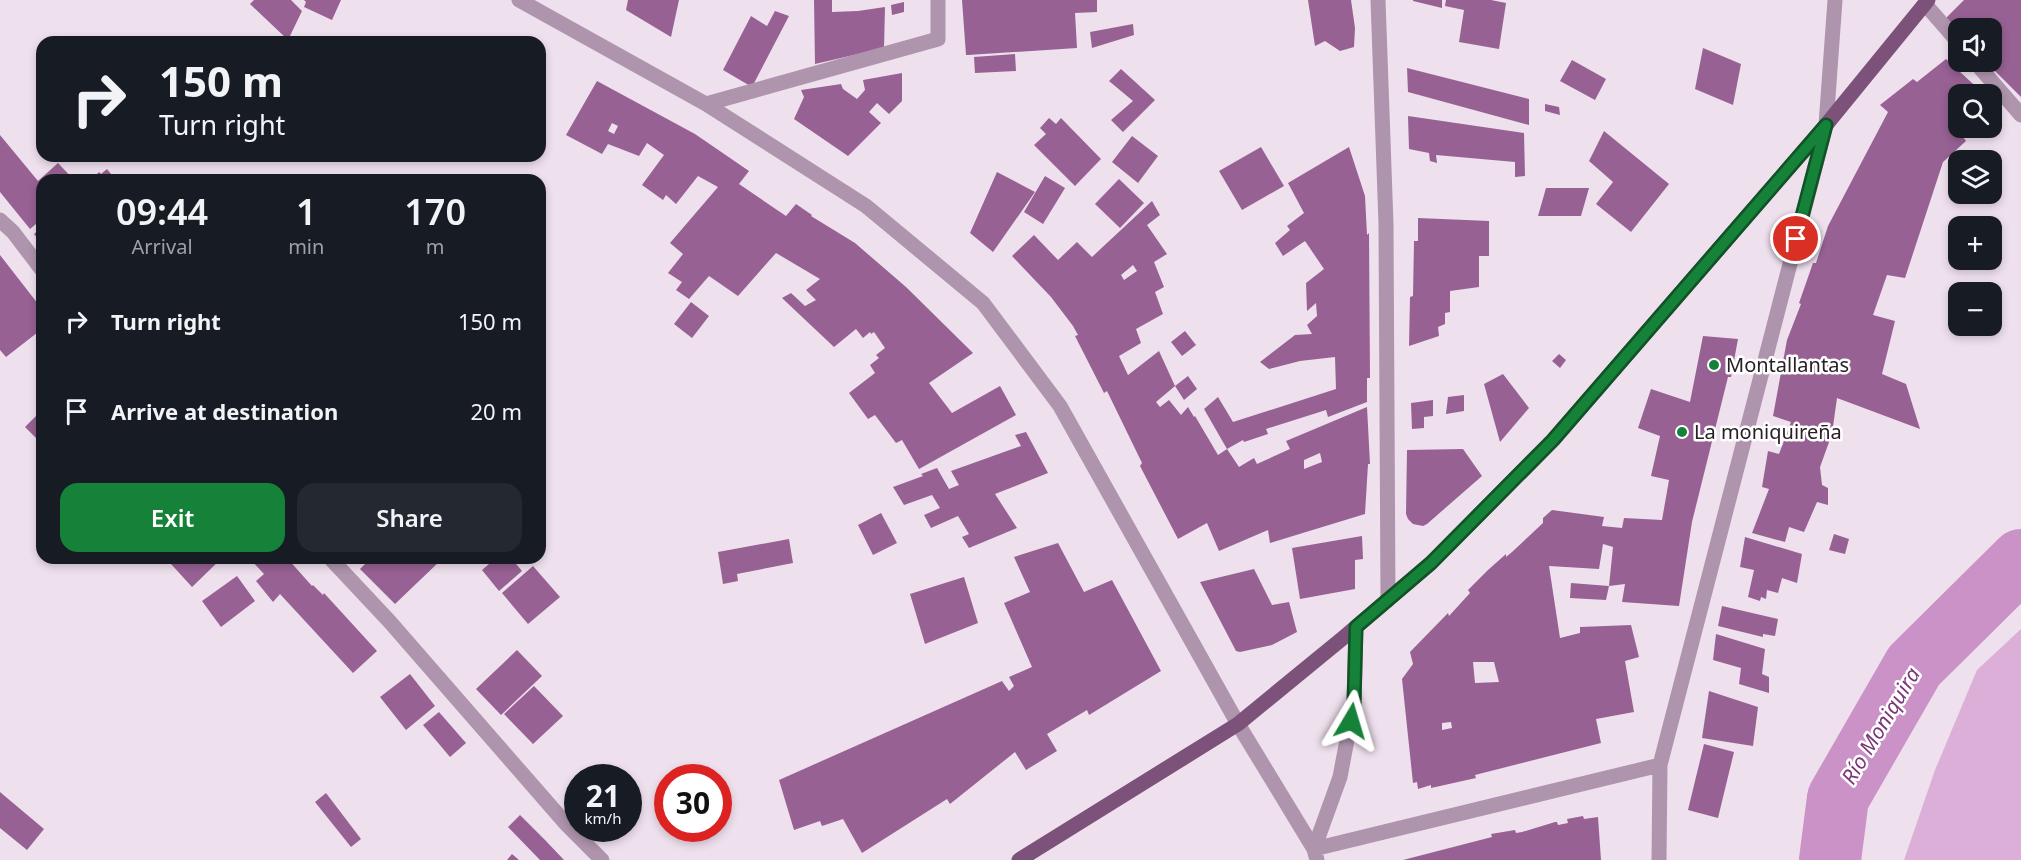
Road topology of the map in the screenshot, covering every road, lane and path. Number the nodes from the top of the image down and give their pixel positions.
1 (519, 0) edge
2 (938, 0) edge
3 (1378, 0) edge
4 (1835, 0) edge
5 (1927, 2) edge
6 (1948, 29) edge
7 (1984, 72) edge
8 (706, 104) junction
9 (2021, 115) edge
10 (1826, 125) junction
11 (0, 220) edge
12 (36, 262) edge
13 (336, 564) edge
14 (1388, 600) junction
15 (1356, 627) junction
16 (1238, 724) junction
17 (1660, 765) junction
18 (1315, 854) edge
19 (602, 860) edge
20 (1019, 860) edge
21 (1659, 860) edge

1 - 8 street
2 - 8 street
3 - 14 street
4 - 10 street
5 - 6 street
5 - 10 main road
7 - 9 street
8 - 16 street
10 - 14 main road
10 - 17 street
11 - 12 street
13 - 19 street
14 - 15 main road
15 - 16 main road
15 - 18 street
16 - 18 street
16 - 20 main road
17 - 18 street
17 - 21 street

